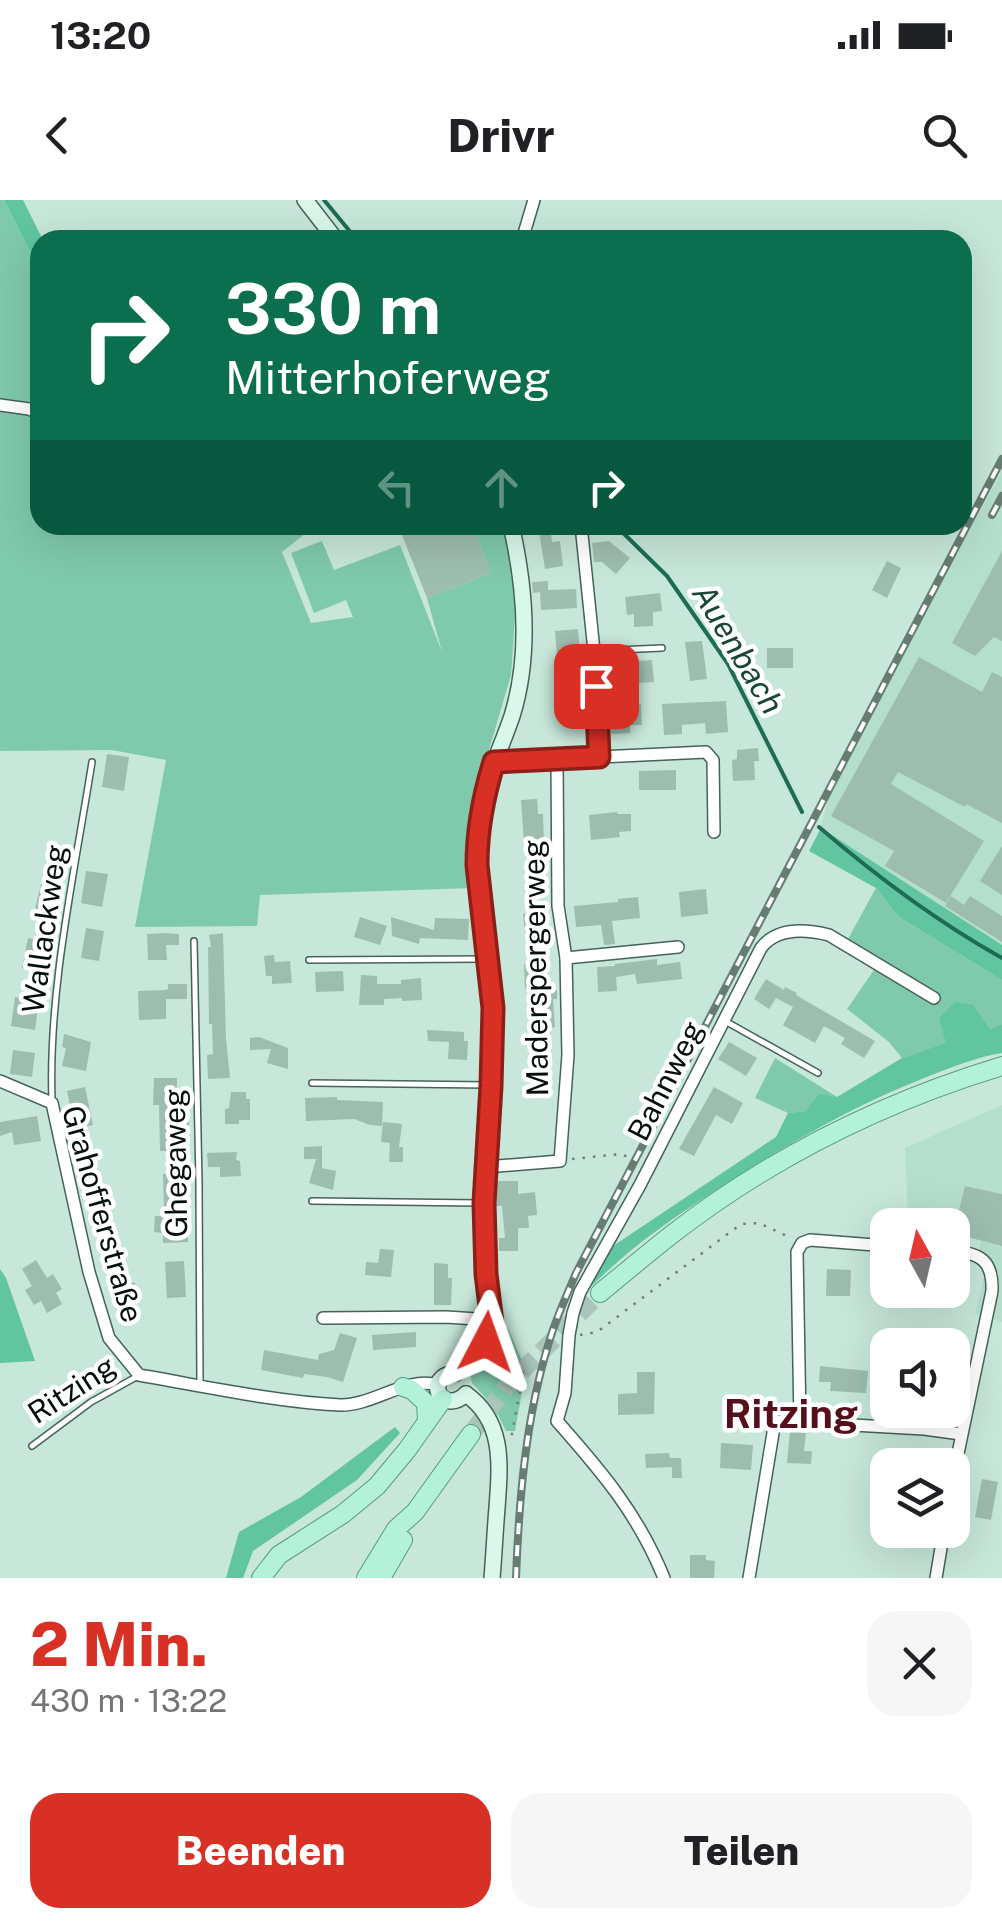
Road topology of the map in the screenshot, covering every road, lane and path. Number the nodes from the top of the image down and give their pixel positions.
1 (305, 200) edge
2 (534, 200) edge
3 (328, 230) edge
4 (525, 230) edge
5 (0, 406) edge
6 (30, 409) edge
7 (512, 535) edge
8 (582, 535) edge
9 (662, 648) dead end
10 (594, 651) junction
11 (599, 757) junction
12 (557, 759) junction
13 (92, 762) dead end
14 (494, 762) junction
15 (714, 832) dead end
16 (194, 941) dead end
17 (678, 947) dead end
18 (566, 958) junction
19 (488, 959) junction
20 (309, 960) dead end
21 (934, 998) dead end
22 (725, 1021) junction
23 (1002, 1066) edge
24 (818, 1074) dead end
25 (0, 1081) edge
26 (312, 1083) dead end
27 (491, 1086) junction
28 (52, 1104) junction
29 (560, 1160) junction
30 (644, 1163) dead end
31 (486, 1167) junction
32 (312, 1201) dead end
33 (484, 1203) junction
34 (802, 1242) junction
35 (870, 1245) edge
36 (970, 1252) edge
37 (600, 1293) tunnel mouth
38 (323, 1318) dead end
39 (498, 1324) junction
40 (569, 1335) junction
41 (488, 1355) dead end
42 (456, 1373) junction
43 (140, 1376) junction
44 (200, 1384) junction
45 (404, 1387) junction
46 (440, 1392) junction
47 (466, 1394) junction
48 (520, 1394) junction
49 (427, 1420) junction
50 (800, 1422) junction
51 (508, 1433) dead end
52 (471, 1434) tunnel mouth
53 (960, 1434) junction
54 (32, 1446) dead end
55 (958, 1448) edge
56 (415, 1512) junction
57 (941, 1548) edge
58 (261, 1578) edge
59 (366, 1578) edge
60 (381, 1578) edge
61 (492, 1578) edge
62 (664, 1578) edge
63 (749, 1578) edge
64 (936, 1578) edge

1 - 3 street
2 - 4 street
5 - 6 street
7 - 14 street
8 - 10 street
9 - 10 lane
10 - 11 street
11 - 12 street
11 - 15 street
12 - 14 street
12 - 18 street, Maderspergerweg
13 - 28 lane, Wallackweg
14 - 19 street
16 - 44 lane, Ghegaweg
17 - 18 street
18 - 29 street, Maderspergerweg
19 - 20 lane
19 - 27 street
21 - 22 street, Bahnweg
22 - 24 lane
22 - 40 street, Bahnweg
23 - 37 main road
25 - 28 street, Grahofferstraße
26 - 27 lane
27 - 31 street
28 - 43 street, Grahofferstraße
29 - 30 path
29 - 31 street
31 - 33 street
32 - 33 lane
33 - 39 street
34 - 35 street
34 - 40 path
34 - 50 street
36 - 53 street
38 - 39 street
39 - 42 street
39 - 48 path
40 - 62 street, Bahnweg
41 - 48 path
42 - 46 street
42 - 47 street
43 - 44 street
43 - 54 lane, Ritzing
44 - 45 street
45 - 46 street
45 - 49 main road
46 - 47 street
46 - 49 main road
47 - 61 street
48 - 51 path
49 - 58 main road
50 - 53 street
50 - 63 street
52 - 56 main road
53 - 55 street
56 - 59 main road
56 - 60 main road
57 - 64 street

